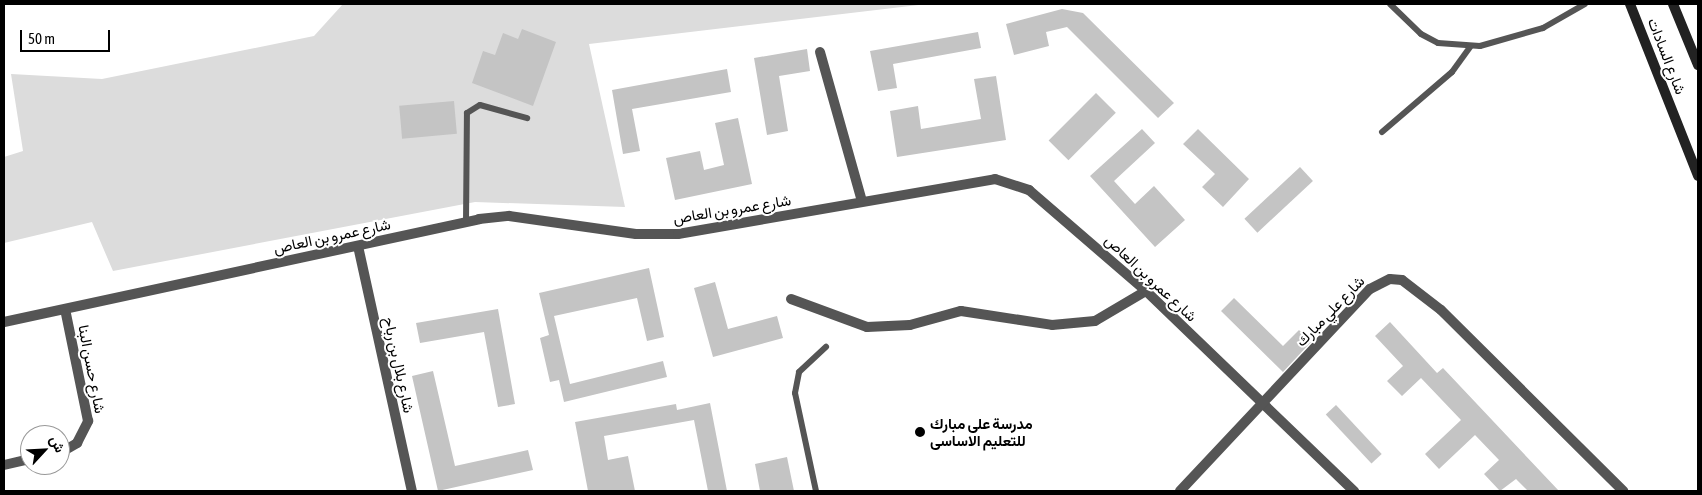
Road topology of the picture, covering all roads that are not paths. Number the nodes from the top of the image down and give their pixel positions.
1 (1390, 4) edge
2 (1585, 4) edge
3 (1630, 4) edge
4 (1673, 4) edge
5 (1471, 46) junction
6 (820, 52) dead end
7 (1698, 65) edge
8 (527, 118) dead end
9 (1382, 132) dead end
10 (1698, 176) edge
11 (862, 201) junction
12 (466, 222) junction
13 (358, 246) junction
14 (1146, 291) junction
15 (791, 298) dead end
16 (65, 309) junction
17 (4, 322) edge
18 (826, 347) dead end
19 (1264, 402) junction
20 (70, 447) edge
21 (20, 461) edge
22 (4, 465) edge
23 (412, 491) edge
24 (816, 491) edge
25 (1180, 491) edge
26 (1354, 491) edge
27 (1622, 491) edge

1 - 5 lane
2 - 5 lane
3 - 10 main road, شارع السادات
4 - 7 main road, شارع السادات
5 - 9 lane
6 - 11 street
8 - 12 lane
11 - 12 street, شارع عمرو بن العاص
11 - 14 street, شارع عمرو بن العاص
12 - 13 street, شارع عمرو بن العاص
13 - 16 street, شارع عمرو بن العاص
13 - 23 street, شارع بلال بن رباح
14 - 15 street
14 - 19 street, شارع عمرو بن العاص
16 - 17 street, شارع عمرو بن العاص
16 - 20 street, شارع حسن البنا
18 - 24 lane
19 - 25 street, شارع علي مبارك
19 - 26 street, شارع عمرو بن العاص
19 - 27 street, شارع علي مبارك
21 - 22 street

